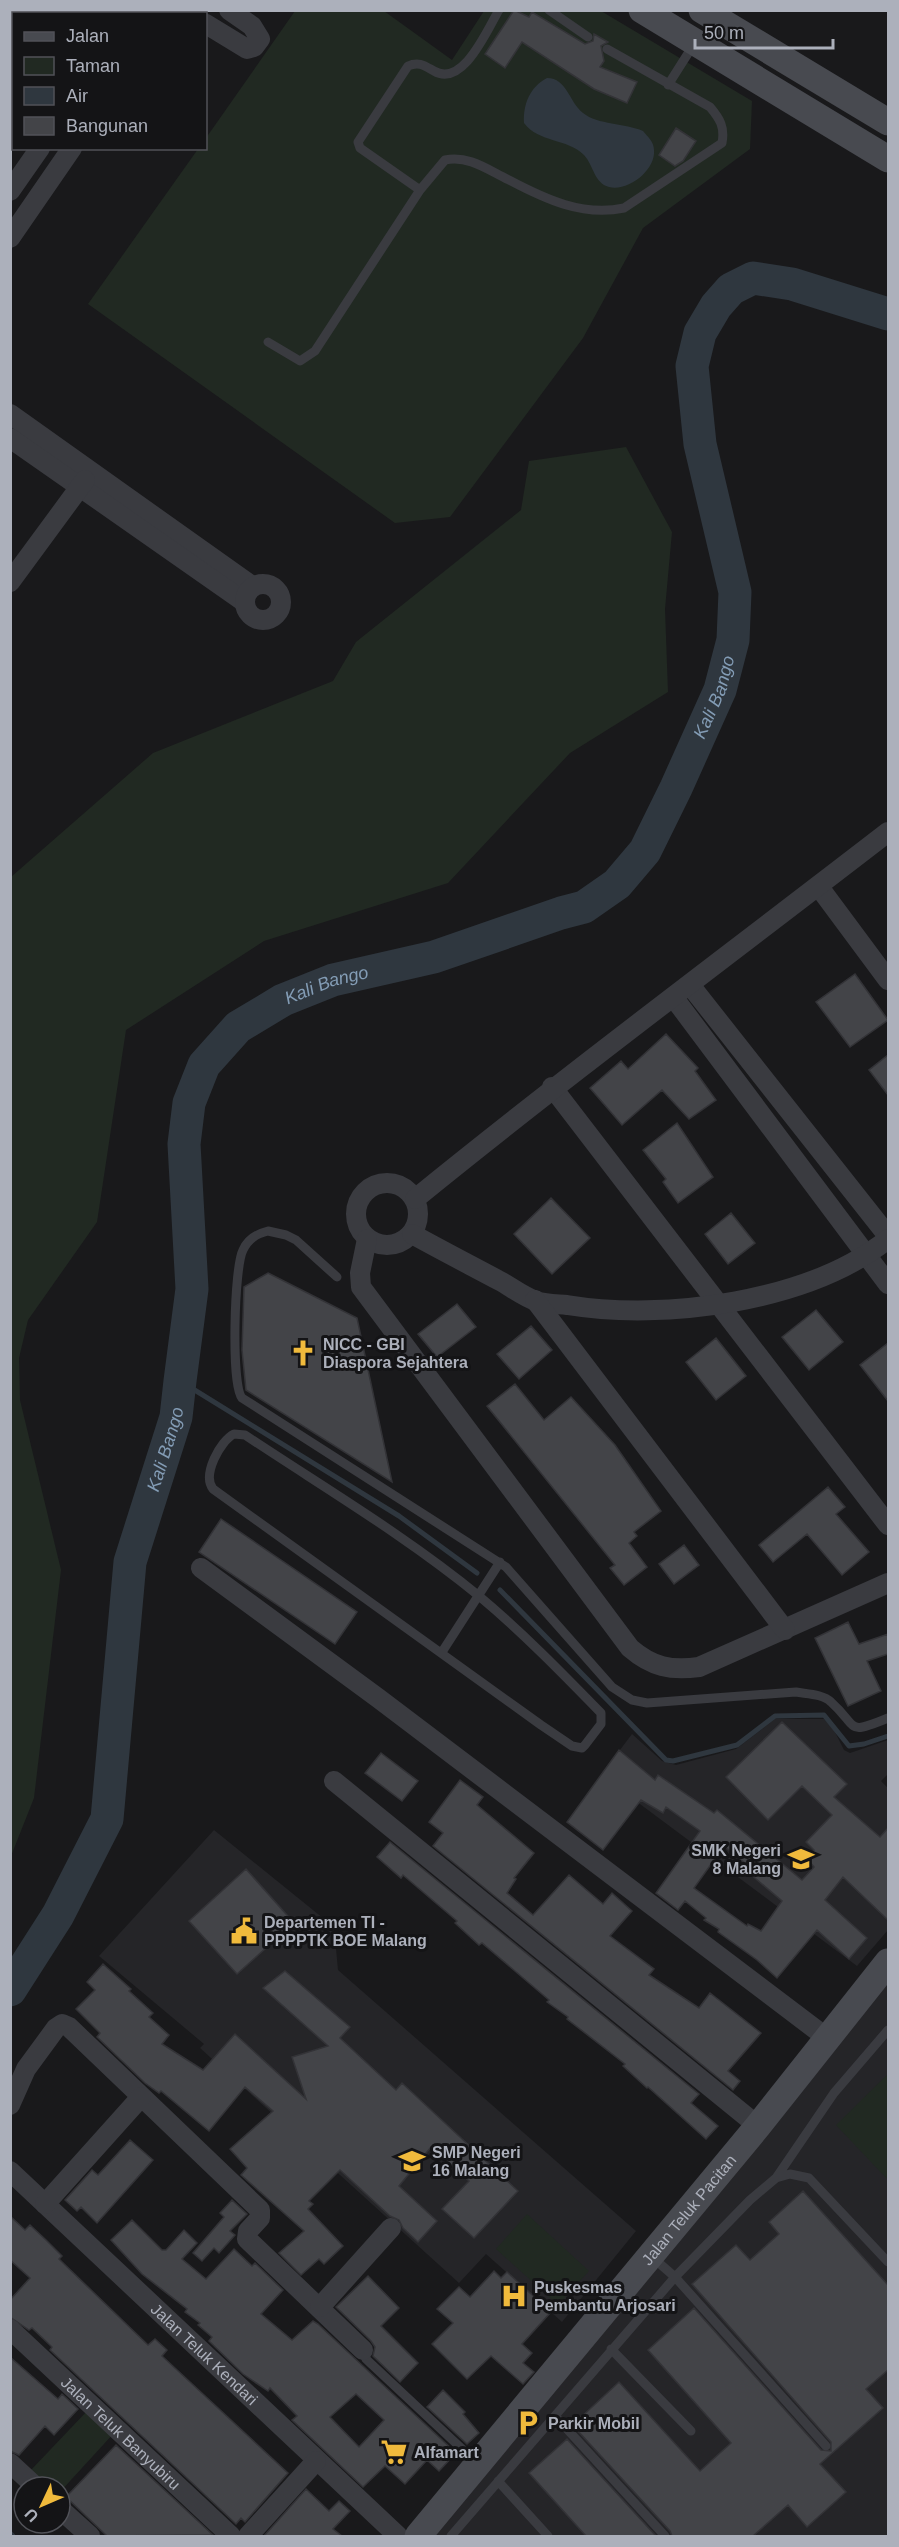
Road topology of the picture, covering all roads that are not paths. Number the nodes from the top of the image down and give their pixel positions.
1 (230, 10) edge
2 (500, 10) edge
3 (549, 10) edge
4 (642, 10) edge
5 (702, 10) edge
6 (207, 25) edge
7 (588, 37) dead end
8 (694, 44) junction
9 (607, 49) dead end
10 (668, 85) junction
11 (886, 115) edge
12 (866, 144) junction
13 (39, 150) edge
14 (71, 150) edge
15 (888, 159) edge
16 (420, 190) junction
17 (10, 191) edge
18 (11, 237) edge
19 (268, 342) dead end
20 (10, 414) edge
21 (10, 438) edge
22 (91, 472) junction
23 (78, 488) junction
24 (10, 582) edge
25 (888, 832) edge
26 (819, 887) junction
27 (888, 980) edge
28 (690, 985) junction
29 (674, 998) junction
30 (552, 1087) junction
31 (415, 1199) junction
32 (412, 1234) junction
33 (888, 1238) edge
34 (367, 1239) junction
35 (867, 1256) junction
36 (337, 1277) dead end
37 (888, 1284) edge
38 (535, 1300) junction
39 (719, 1305) junction
40 (888, 1525) edge
41 (500, 1562) junction
42 (201, 1568) dead end
43 (888, 1583) edge
44 (478, 1596) junction
45 (785, 1630) junction
46 (442, 1652) junction
47 (888, 1718) edge
48 (334, 1781) dead end
49 (888, 1962) edge
50 (888, 2030) edge
51 (827, 2038) junction
52 (141, 2097) junction
53 (10, 2105) edge
54 (758, 2126) junction
55 (10, 2171) edge
56 (776, 2178) junction
57 (45, 2204) junction
58 (391, 2228) dead end
59 (650, 2256) junction
60 (886, 2256) edge
61 (675, 2277) junction
62 (320, 2307) junction
63 (10, 2329) edge
64 (611, 2349) junction
65 (363, 2350) joint
66 (555, 2416) junction
67 (691, 2431) dead end
68 (826, 2446) dead end
69 (316, 2461) junction
70 (10, 2463) edge
71 (477, 2464) junction
72 (23, 2475) edge
73 (498, 2481) junction
74 (72, 2520) edge
75 (90, 2536) edge
76 (231, 2536) edge
77 (248, 2536) edge
78 (398, 2536) edge
79 (418, 2536) edge
80 (451, 2536) edge
81 (548, 2536) edge
82 (665, 2536) edge

1 - 6 street
2 - 16 lane
3 - 7 lane
4 - 8 street
5 - 11 street
8 - 10 lane
8 - 12 street
9 - 10 lane
10 - 16 lane
11 - 12 street
12 - 15 street
13 - 17 street
14 - 18 street
16 - 19 lane
20 - 22 street
21 - 23 street
22 - 23 street
22 - 23 street
23 - 24 street
25 - 26 street
26 - 27 street
26 - 28 street
28 - 29 street
28 - 33 street
29 - 30 street
29 - 35 street
30 - 31 street
30 - 39 street
31 - 32 street
31 - 34 street
32 - 34 street
32 - 38 street
33 - 35 street
34 - 45 street
35 - 37 street
35 - 39 street
36 - 41 lane
38 - 39 street
38 - 45 street
39 - 40 street
41 - 44 lane
41 - 47 lane
42 - 51 street
43 - 45 street
44 - 46 lane
44 - 46 lane
44 - 46 lane
48 - 54 street
49 - 51 street, Jalan Teluk Pacitan
50 - 56 lane
51 - 54 street, Jalan Teluk Pacitan
52 - 53 street
52 - 57 street
52 - 62 street
54 - 59 street, Jalan Teluk Pacitan
55 - 57 street, Jalan Teluk Kendari
56 - 60 lane
56 - 61 lane
57 - 69 street, Jalan Teluk Kendari
58 - 62 street
59 - 61 lane
59 - 71 street, Jalan Teluk Pacitan
61 - 64 lane
61 - 68 lane
62 - 65 street
63 - 76 street, Jalan Teluk Banyubiru
64 - 66 lane
64 - 67 lane
65 - 71 lane
66 - 73 lane
66 - 82 lane
69 - 77 street
69 - 78 street, Jalan Teluk Kendari
70 - 72 street
71 - 79 street, Jalan Teluk Pacitan
73 - 80 lane
73 - 81 lane
74 - 75 street

